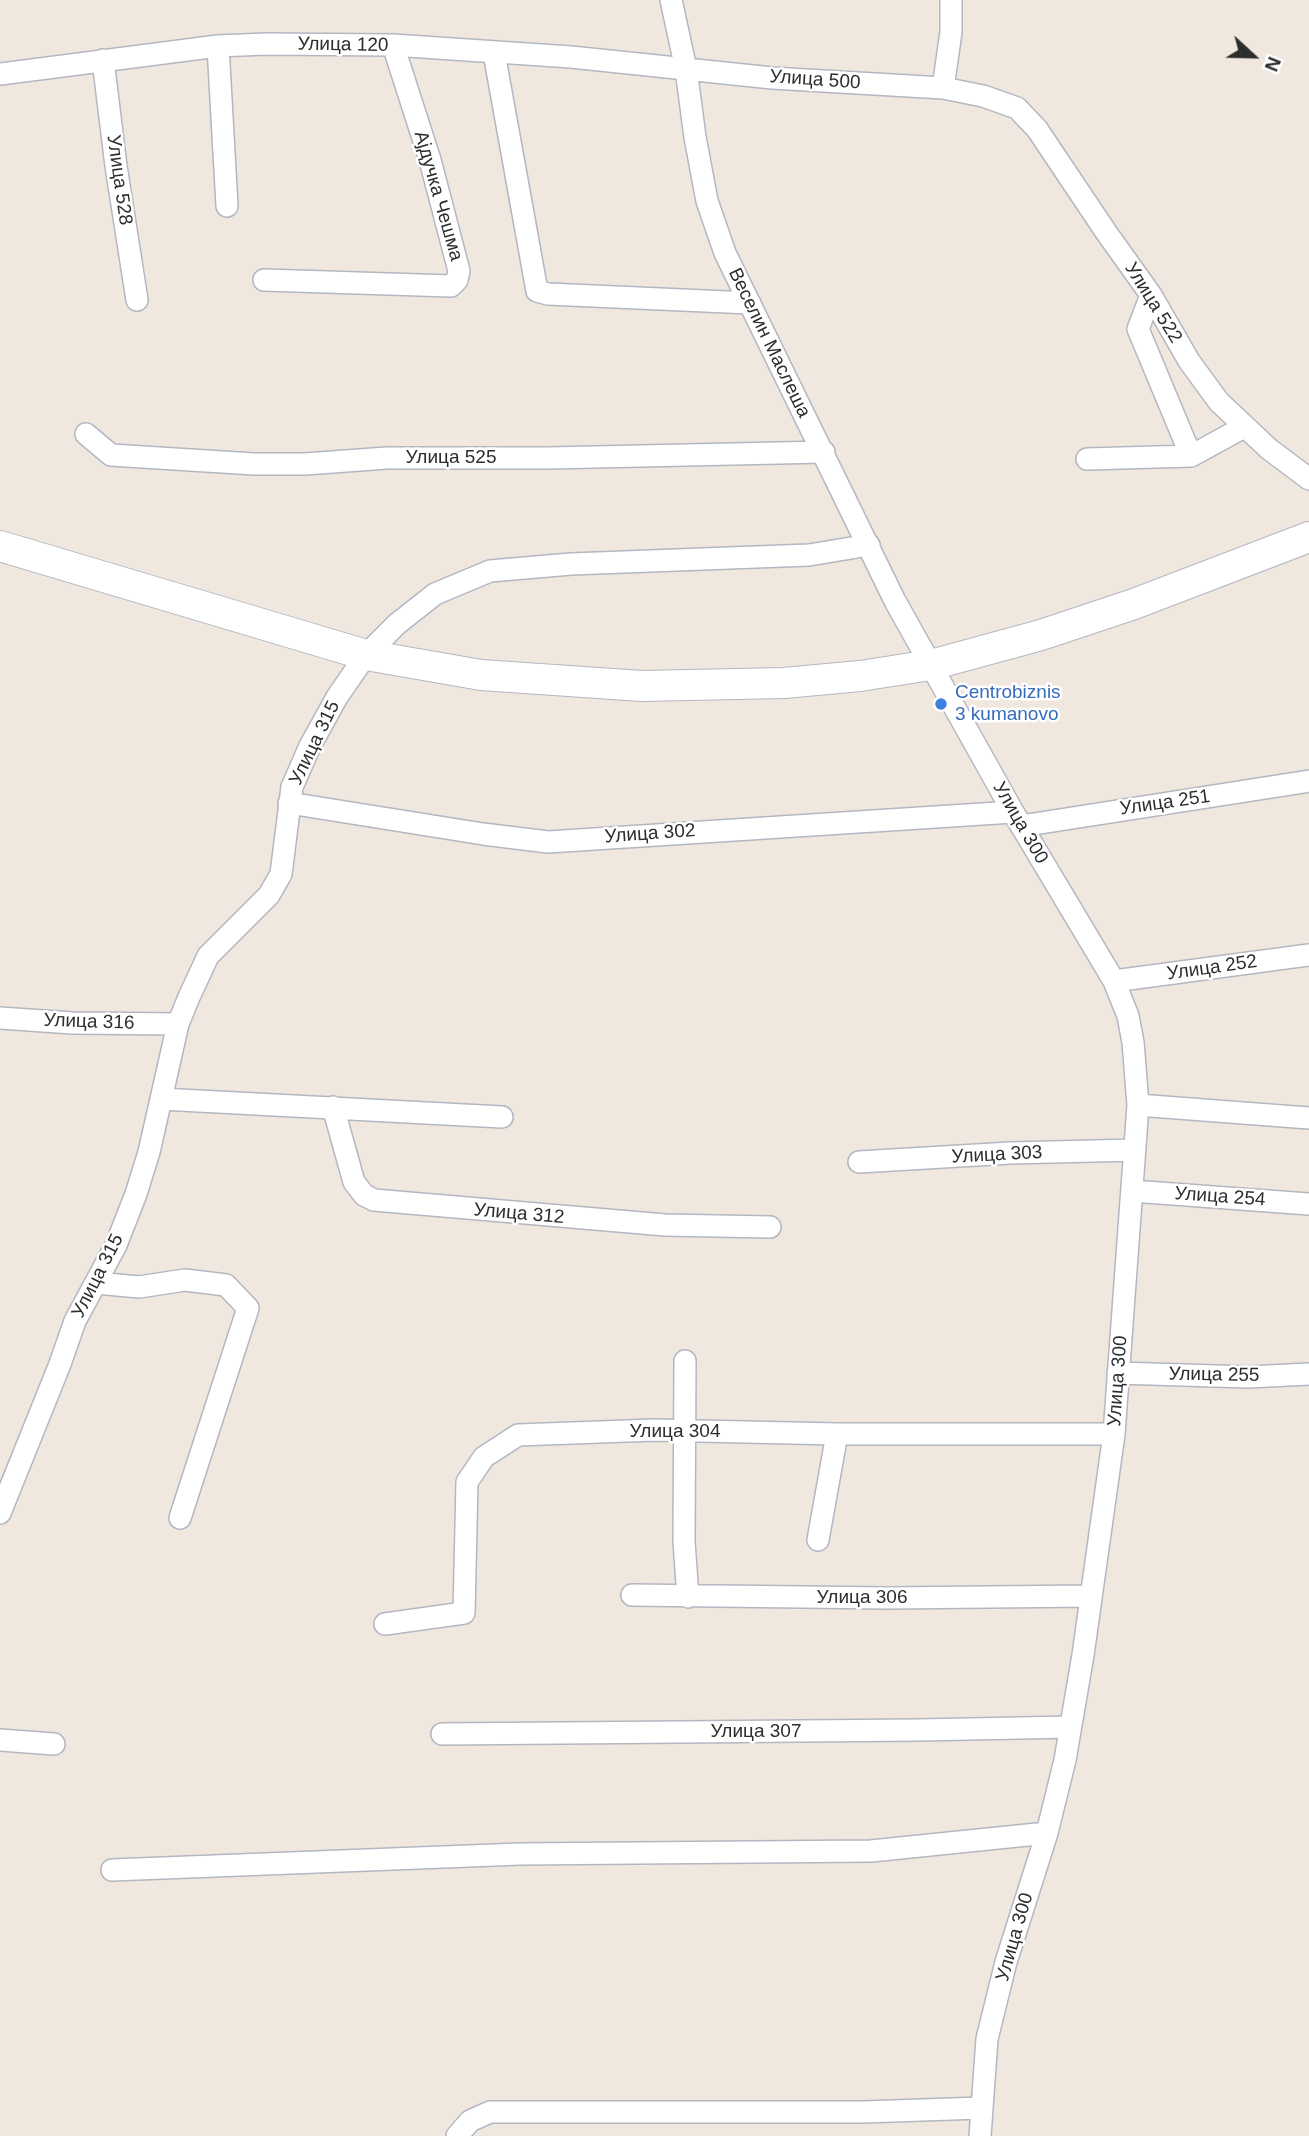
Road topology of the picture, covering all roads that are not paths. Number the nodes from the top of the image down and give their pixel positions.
1 (671, 0) edge
2 (951, 0) edge
3 (393, 45) junction
4 (218, 46) junction
5 (494, 52) junction
6 (103, 60) junction
7 (687, 69) junction
8 (0, 74) edge
9 (943, 88) junction
10 (227, 206) dead end
11 (264, 280) dead end
12 (1151, 295) junction
13 (137, 300) dead end
14 (750, 303) junction
15 (1244, 427) junction
16 (86, 434) dead end
17 (824, 452) junction
18 (1191, 456) junction
19 (1087, 459) dead end
20 (1309, 479) edge
21 (1309, 537) edge
22 (869, 545) junction
23 (0, 546) edge
24 (366, 655) junction
25 (931, 665) junction
26 (1309, 781) edge
27 (289, 803) junction
28 (1017, 819) junction
29 (1309, 955) edge
30 (1114, 981) junction
31 (0, 1018) edge
32 (178, 1024) junction
33 (161, 1100) junction
34 (1138, 1105) junction
35 (333, 1107) junction
36 (502, 1117) dead end
37 (1309, 1118) edge
38 (1135, 1150) junction
39 (859, 1162) dead end
40 (1132, 1191) junction
41 (1309, 1204) edge
42 (770, 1227) dead end
43 (96, 1283) junction
44 (685, 1361) dead end
45 (1118, 1373) junction
46 (1309, 1374) edge
47 (686, 1431) junction
48 (837, 1434) junction
49 (1114, 1434) junction
50 (8, 1478) edge
51 (0, 1513) edge
52 (180, 1518) dead end
53 (818, 1540) dead end
54 (632, 1595) dead end
55 (1091, 1596) junction
56 (688, 1597) junction
57 (385, 1624) dead end
58 (1070, 1727) junction
59 (442, 1734) dead end
60 (0, 1740) edge
61 (54, 1744) dead end
62 (1047, 1833) junction
63 (112, 1870) dead end
64 (981, 2108) junction
65 (457, 2136) edge
66 (981, 2136) edge

1 - 7 street, Веселин Маслеша
2 - 9 street
3 - 4 street, Улица 120
3 - 5 street, Улица 120
3 - 11 street, Ајдучка Чешма
4 - 6 street, Улица 120
4 - 10 street
5 - 7 street, Улица 120
5 - 14 street
6 - 8 street, Улица 120
6 - 13 street, Улица 528
7 - 9 street, Улица 500
7 - 14 street, Веселин Маслеша
9 - 12 street, Улица 522
12 - 15 street, Улица 522
12 - 18 street
14 - 17 street, Веселин Маслеша
15 - 18 street
15 - 20 street, Улица 522
16 - 17 street, Улица 525
17 - 22 street, Веселин Маслеша
18 - 19 street
21 - 25 main road
22 - 24 street, Улица 315
22 - 25 street, Веселин Маслеша
23 - 24 main road
24 - 25 main road
24 - 27 street, Улица 315
25 - 28 street, Улица 300
26 - 28 street, Улица 251
27 - 28 street, Улица 302
27 - 32 street, Улица 315
28 - 30 street, Улица 300
29 - 30 street, Улица 252
30 - 34 street, Улица 300
31 - 32 street, Улица 316
32 - 33 street, Улица 315
33 - 35 street
33 - 43 street, Улица 315
34 - 37 street
34 - 38 street, Улица 300
35 - 36 street
35 - 42 street, Улица 312
38 - 39 street, Улица 303
38 - 40 street, Улица 300
40 - 41 street, Улица 254
40 - 45 street, Улица 300
43 - 50 street, Улица 315
43 - 52 street
44 - 47 street
45 - 46 street, Улица 255
45 - 49 street, Улица 300
47 - 48 street, Улица 304
47 - 56 street
47 - 57 street, Улица 304
48 - 49 street, Улица 304
48 - 53 street
49 - 55 street, Улица 300
50 - 51 street, Улица 315
54 - 56 street, Улица 306
55 - 56 street, Улица 306
55 - 58 street, Улица 300
58 - 59 street, Улица 307
58 - 62 street, Улица 300
60 - 61 street
62 - 63 street
62 - 64 street, Улица 300
64 - 65 street
64 - 66 street, Улица 300

